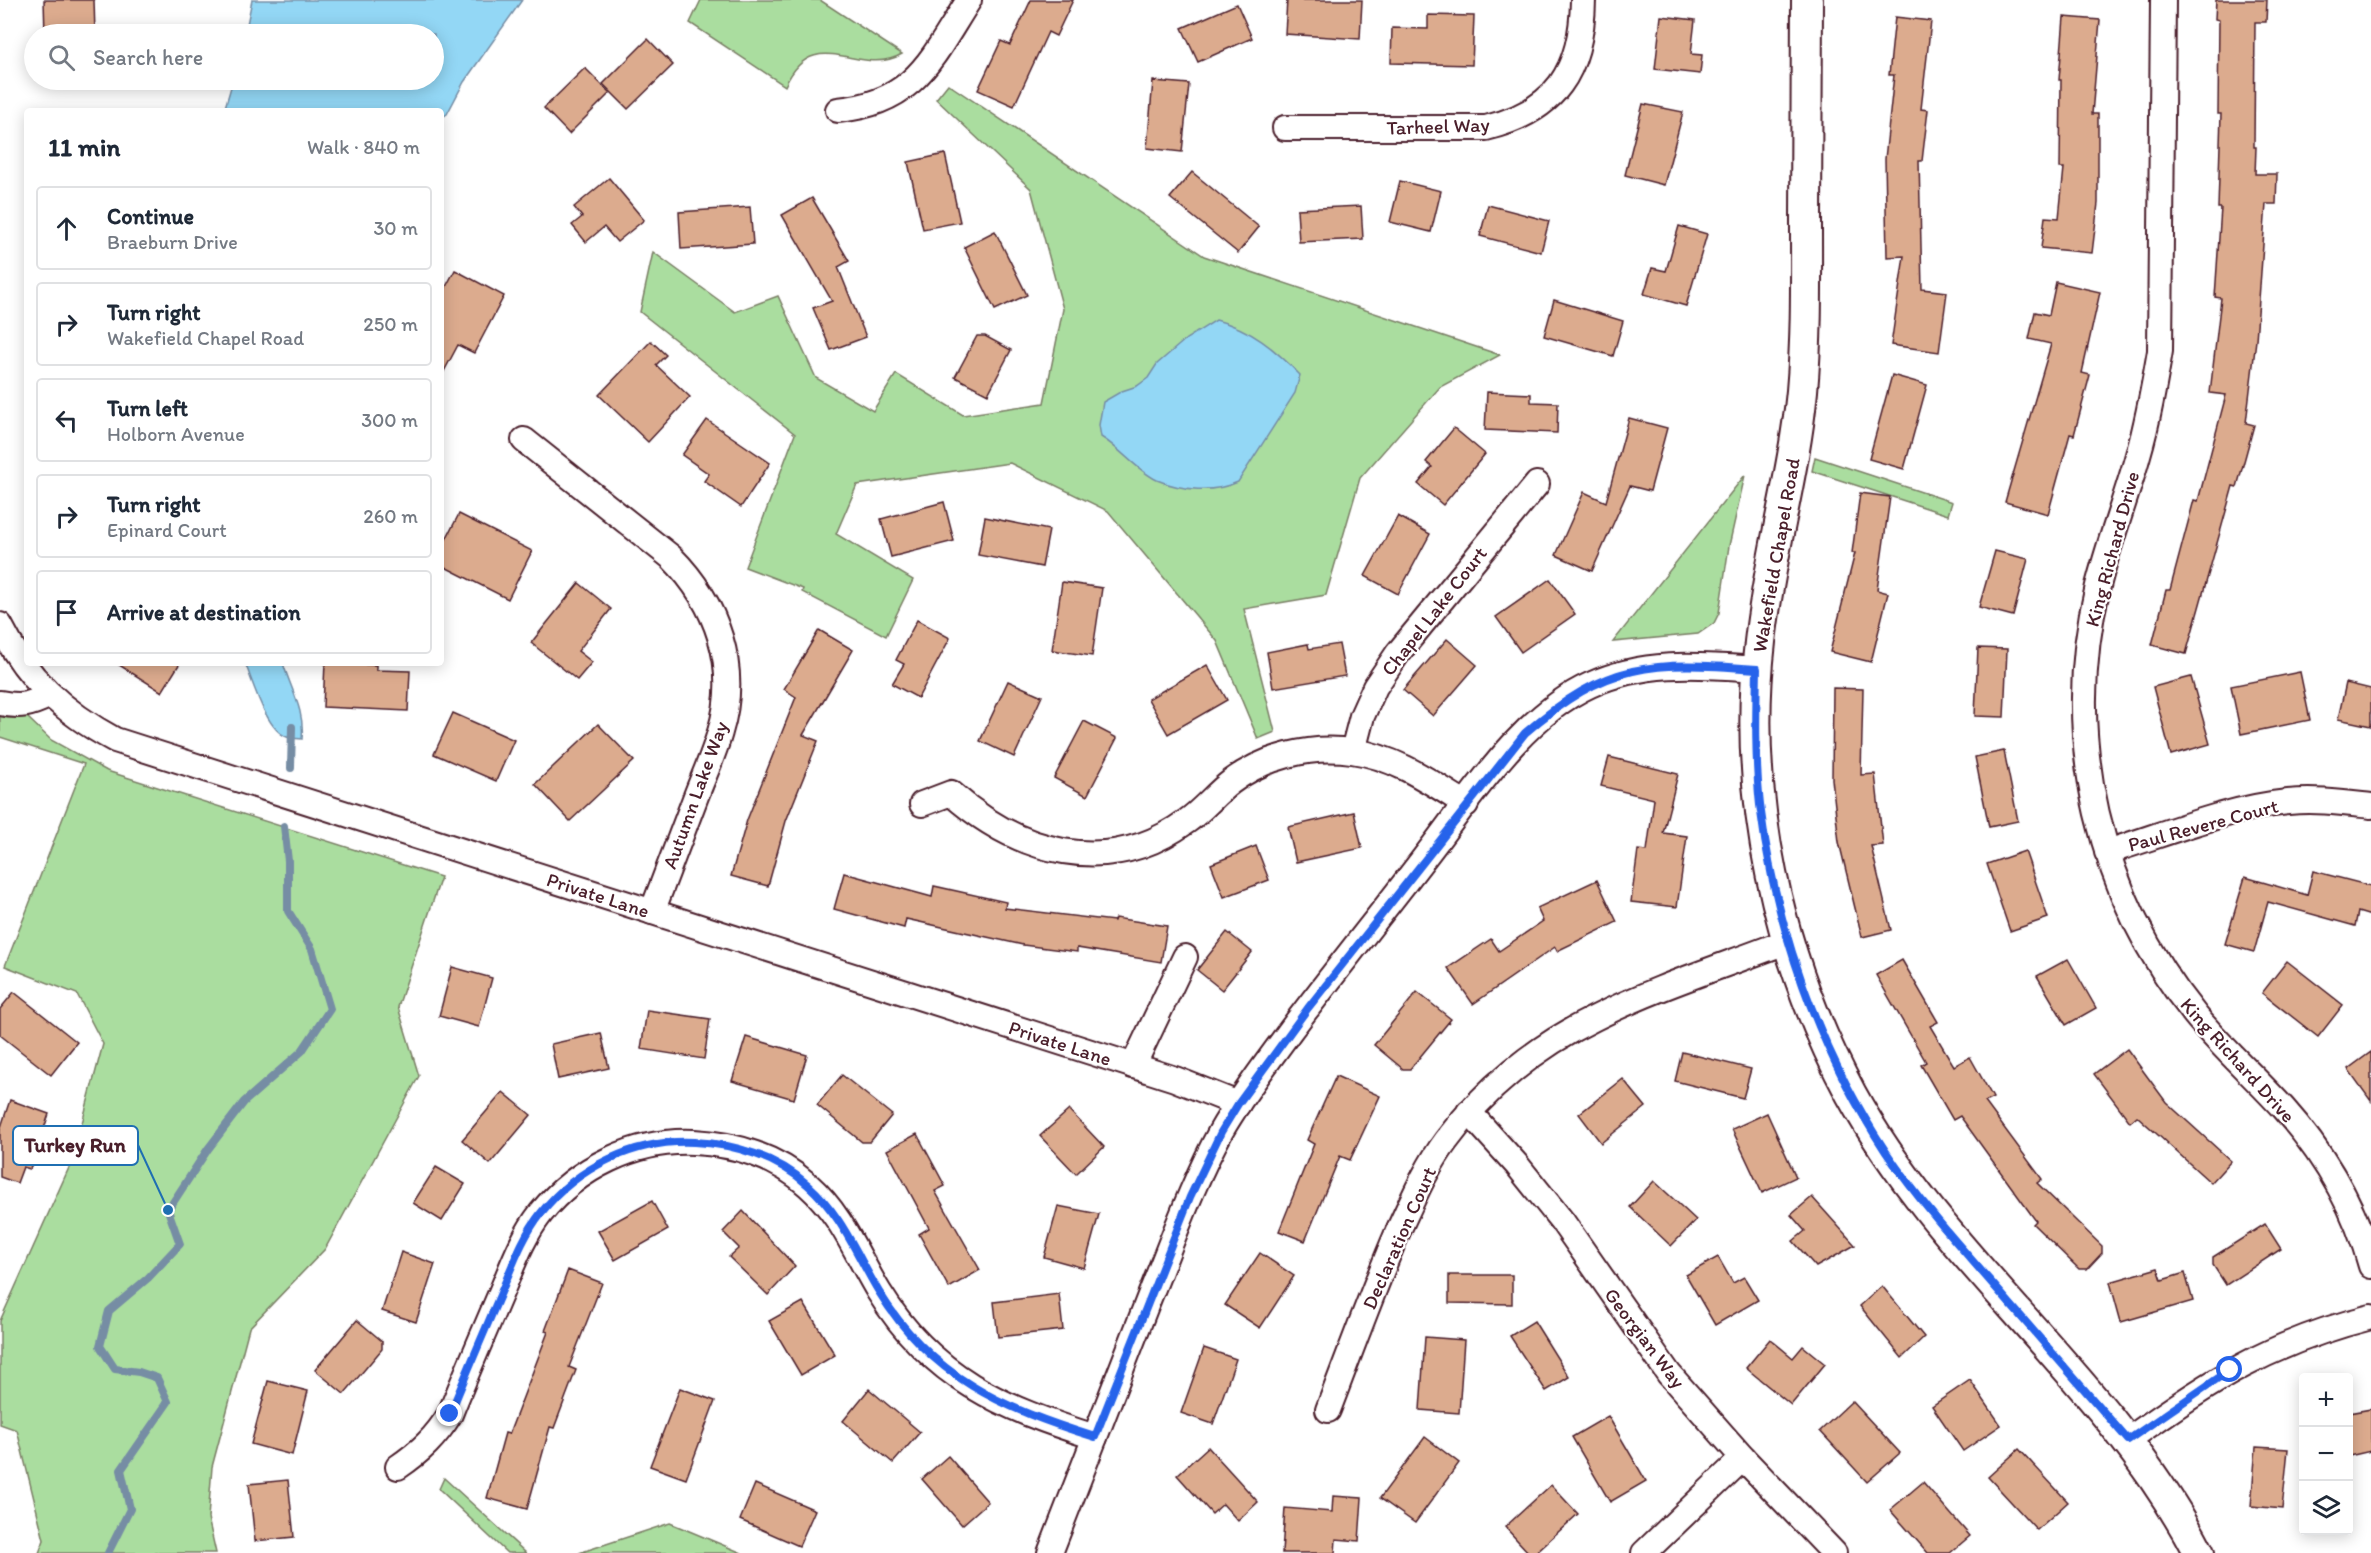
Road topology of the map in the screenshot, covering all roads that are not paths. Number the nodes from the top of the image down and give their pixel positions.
1 (969, 0) edge
2 (1583, 0) edge
3 (1807, 0) edge
4 (2163, 0) edge
5 (838, 110) dead end
6 (1285, 128) dead end
7 (524, 440) dead end
8 (1537, 484) dead end
9 (0, 625) edge
10 (24, 666) edge
11 (24, 666) edge
12 (1757, 669) junction
13 (48, 696) junction
14 (0, 703) edge
15 (1353, 751) junction
16 (922, 804) dead end
17 (1466, 804) junction
18 (2371, 806) edge
19 (2106, 852) junction
20 (652, 912) junction
21 (1788, 941) junction
22 (1185, 957) dead end
23 (1133, 1066) junction
24 (1238, 1104) junction
25 (1469, 1112) junction
26 (2371, 1266) edge
27 (2371, 1317) edge
28 (1328, 1410) dead end
29 (1095, 1437) junction
30 (2128, 1440) junction
31 (1743, 1458) junction
32 (398, 1467) dead end
33 (1050, 1553) edge
34 (1644, 1553) edge
35 (1834, 1553) edge
36 (2199, 1553) edge

1 - 5 street
2 - 6 street, Tarheel Way
3 - 12 main road, Wakefield Chapel Road
4 - 19 street, King Richard Drive
7 - 20 street, Autumn Lake Way
8 - 15 street, Chapel Lake Court
9 - 10 street, Private Lane
11 - 13 street, Private Lane
12 - 17 street
12 - 21 main road, Wakefield Chapel Road
13 - 14 street
13 - 20 street, Private Lane
15 - 16 street
15 - 17 street
17 - 24 street
18 - 19 street, Paul Revere Court
19 - 26 street, King Richard Drive
20 - 23 street, Private Lane
21 - 25 street, Declaration Court
21 - 30 main road, Wakefield Chapel Road
22 - 23 street
23 - 24 street, Private Lane
24 - 29 street
25 - 28 street, Declaration Court
25 - 31 street, Georgian Way
27 - 30 street
29 - 32 street
29 - 33 street
30 - 36 main road, Wakefield Chapel Road
31 - 34 street
31 - 35 street, Georgian Way

